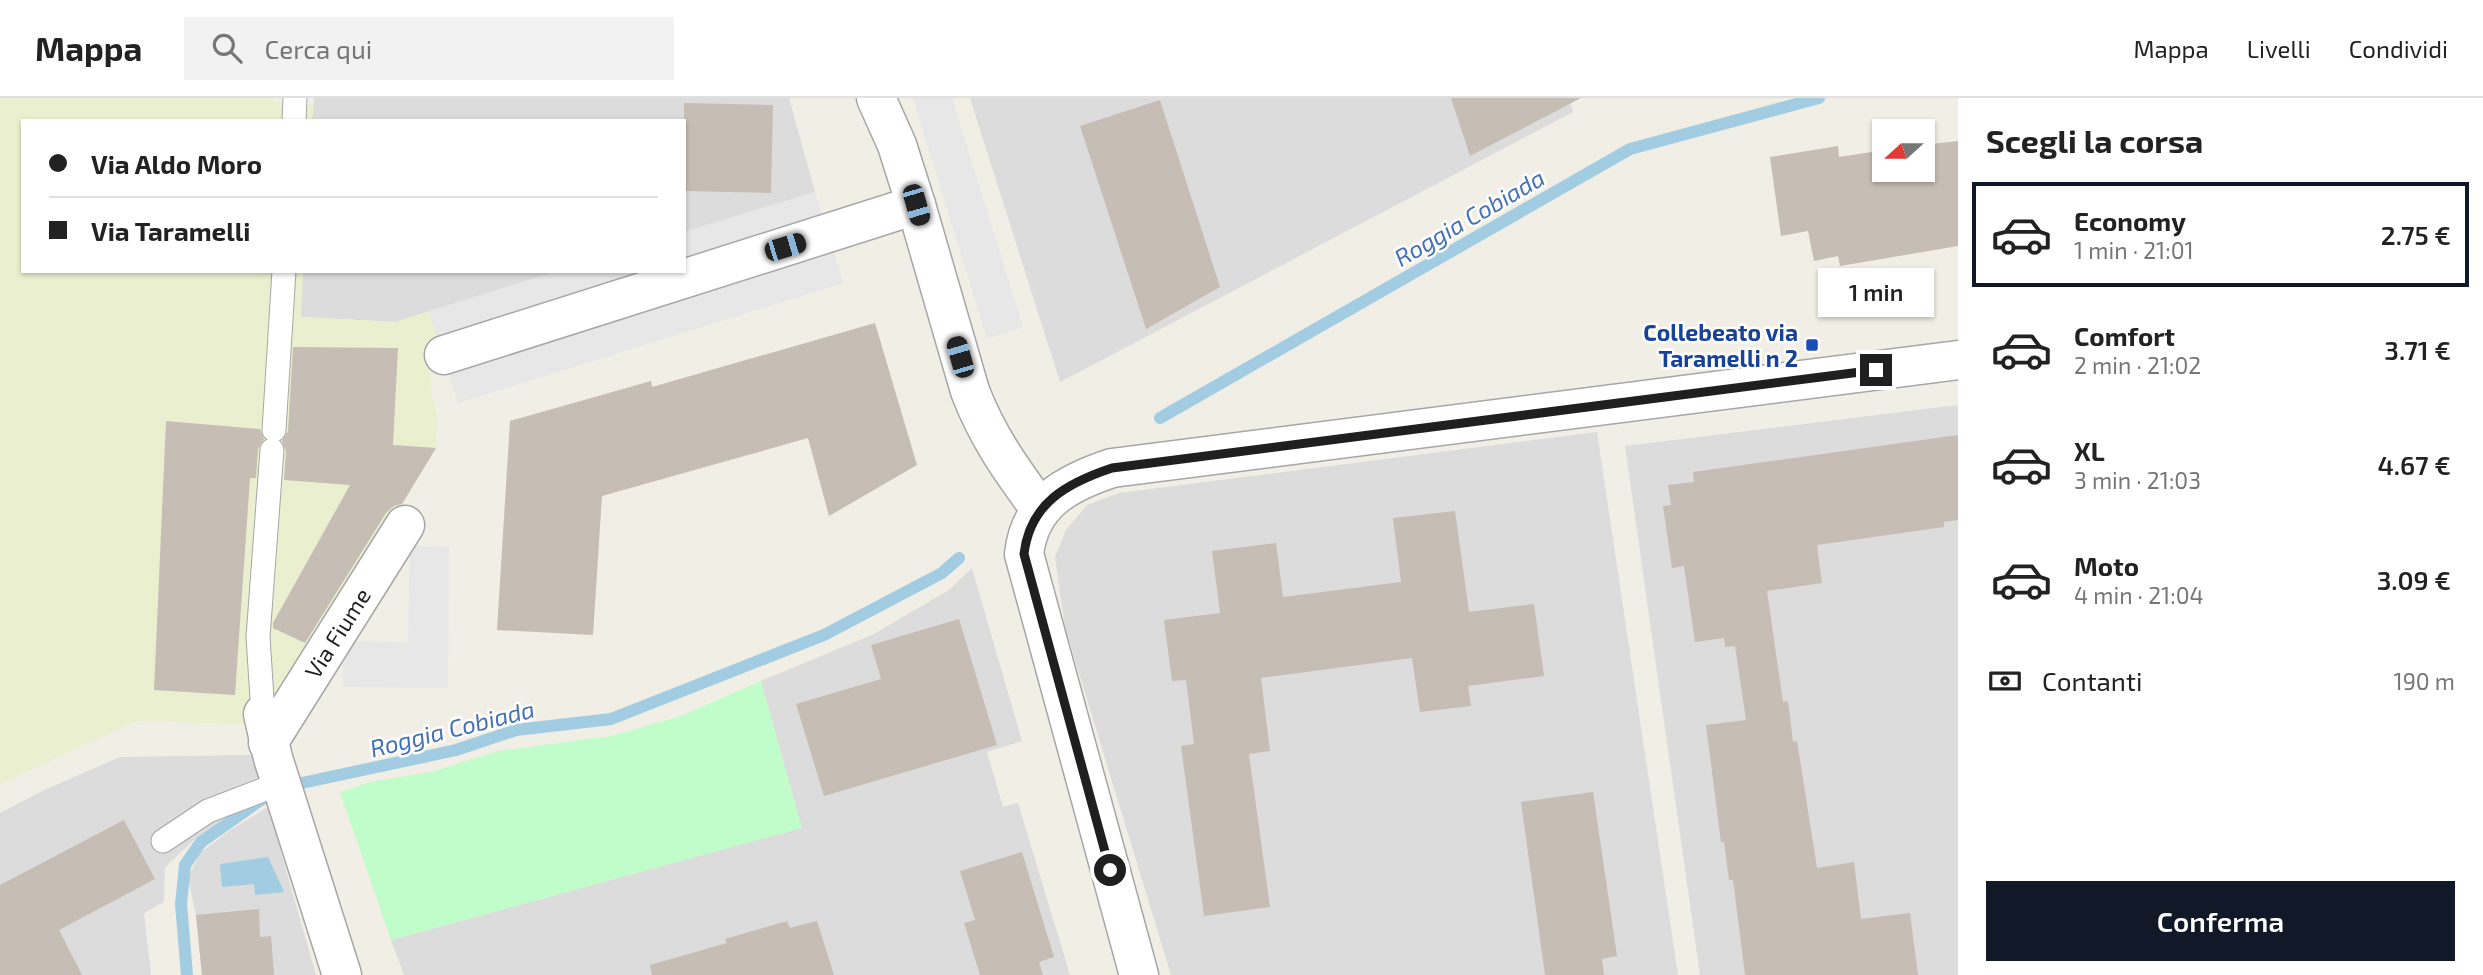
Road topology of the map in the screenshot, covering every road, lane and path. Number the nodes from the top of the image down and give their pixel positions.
1 (295, 98) edge
2 (876, 98) edge
3 (294, 119) edge
4 (916, 205) junction
5 (284, 273) edge
6 (444, 355) dead end
7 (1958, 360) edge
8 (1040, 509) junction
9 (405, 524) dead end
10 (275, 762) junction
11 (163, 841) dead end
12 (342, 975) edge
13 (1139, 975) edge

1 - 3 lane
2 - 4 street
4 - 6 street
4 - 8 street
5 - 10 lane
7 - 8 street
8 - 13 street
9 - 10 street, Via Fiume
10 - 11 lane
10 - 12 street

